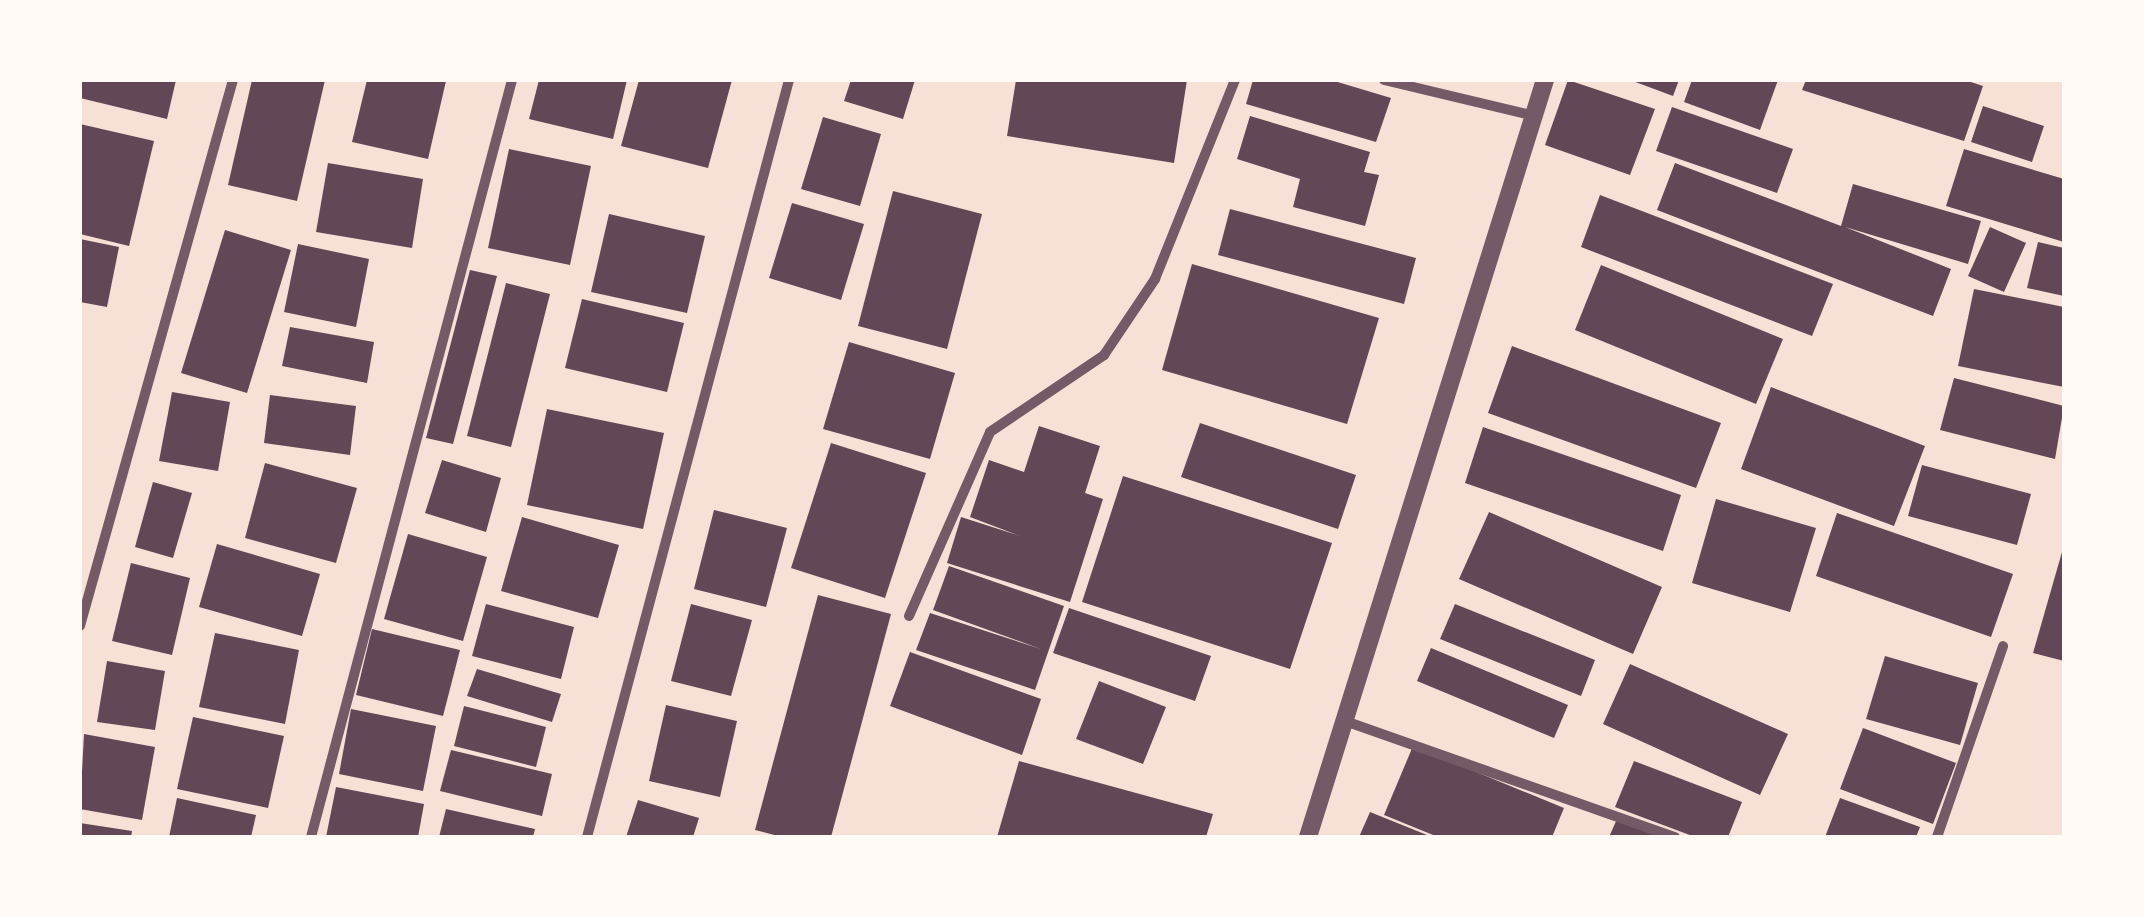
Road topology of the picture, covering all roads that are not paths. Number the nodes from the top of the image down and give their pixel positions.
1 (233, 80) edge
2 (512, 80) edge
3 (789, 80) edge
4 (1235, 80) edge
5 (1384, 80) edge
6 (1545, 80) edge
7 (1535, 116) junction
8 (909, 616) dead end
9 (80, 626) edge
10 (2003, 646) dead end
11 (1345, 721) junction
12 (311, 837) edge
13 (587, 837) edge
14 (1308, 837) edge
15 (1675, 837) edge
16 (1937, 837) edge

1 - 9 street
2 - 12 street
3 - 13 street
4 - 8 street
5 - 7 street
6 - 7 street
7 - 11 street
10 - 16 street
11 - 14 street
11 - 15 street

